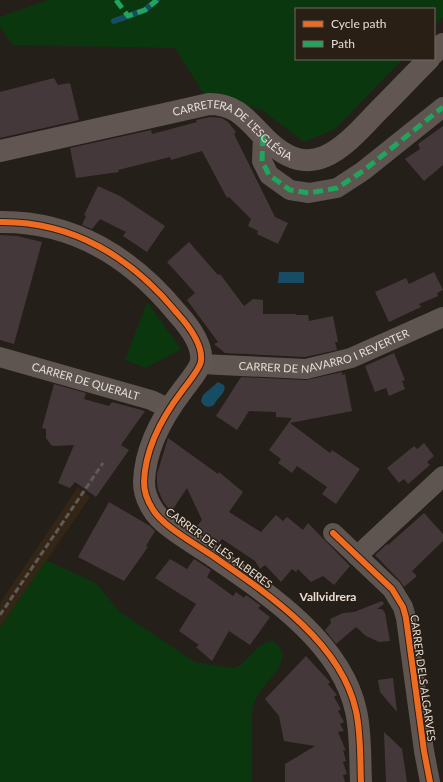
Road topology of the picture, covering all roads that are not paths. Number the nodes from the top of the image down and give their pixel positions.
1 (443, 44) edge
2 (435, 52) edge
3 (428, 60) edge
4 (443, 107) edge
5 (263, 136) junction
6 (0, 151) edge
7 (0, 222) edge
8 (443, 317) edge
9 (0, 357) edge
10 (201, 364) junction
11 (170, 409) junction
12 (443, 476) edge
13 (333, 533) dead end
14 (357, 556) junction
15 (361, 782) edge
16 (430, 782) edge

1 - 2 street
3 - 5 street, CARRETERA DE L'ESGLÉSIA
4 - 5 street
5 - 6 street, CARRETERA DE L'ESGLÉSIA
7 - 10 street
8 - 10 street, CARRER DE NAVARRO I REVERTER
9 - 11 street, CARRER DE QUERALT
10 - 11 street, CARRER DE LES ALBERES
11 - 15 street, CARRER DE LES ALBERES
12 - 14 street
13 - 14 street, CARRER DELS ALGARVES
14 - 16 street, CARRER DELS ALGARVES

